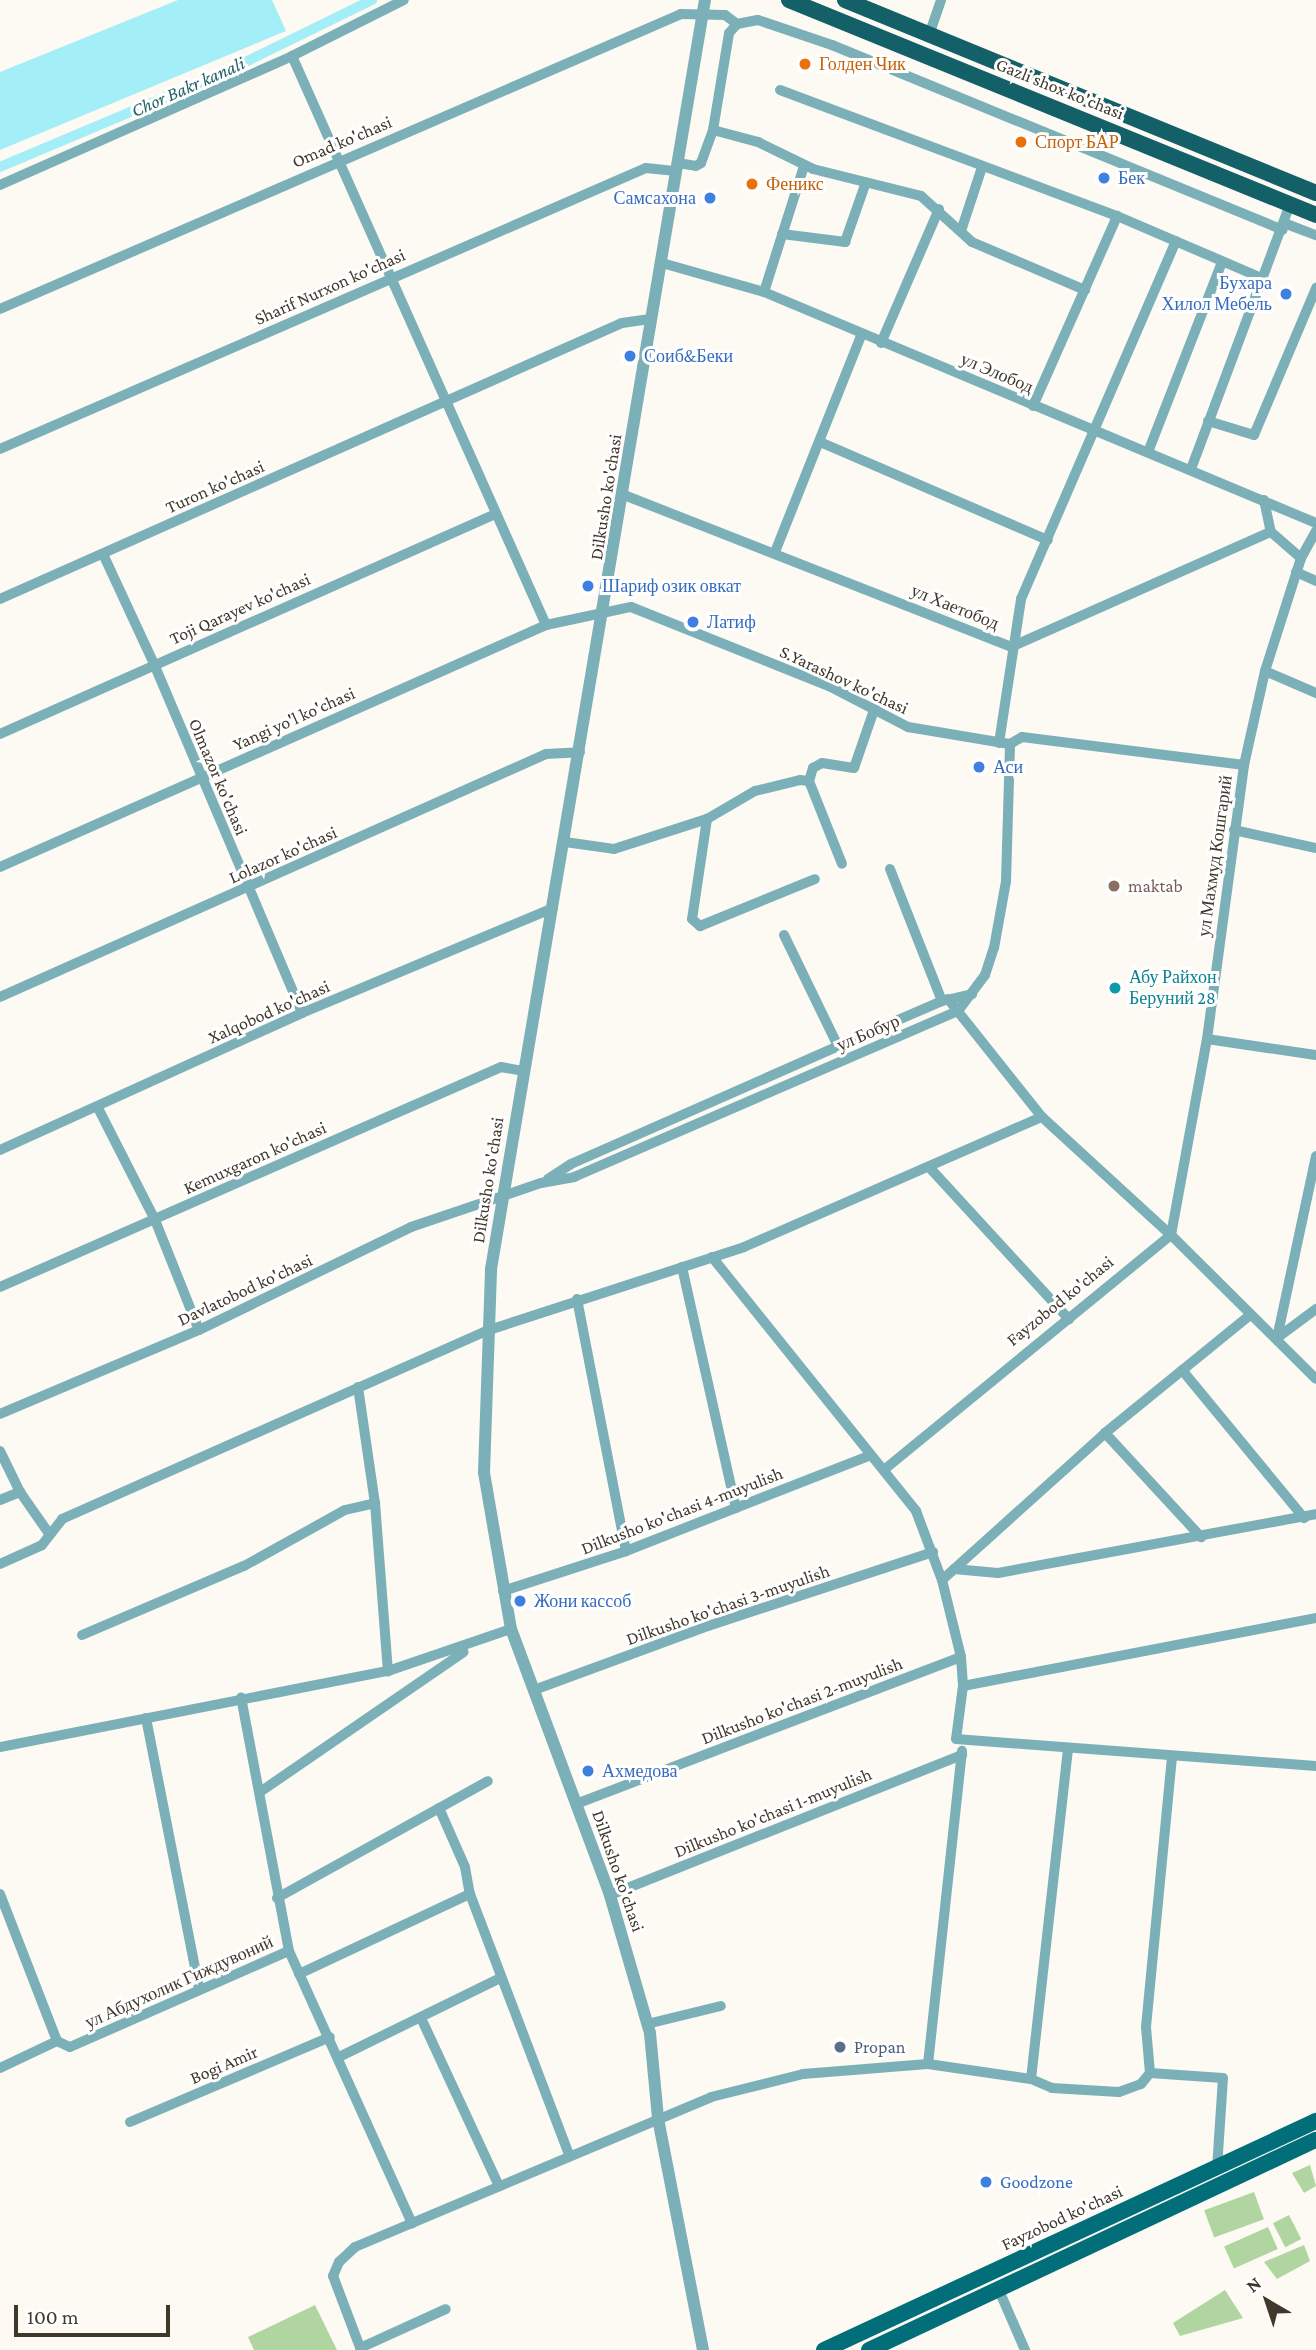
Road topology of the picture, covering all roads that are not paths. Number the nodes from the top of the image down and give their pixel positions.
1 (404, 0) edge
2 (705, 0) edge
3 (789, 0) edge
4 (845, 0) edge
5 (941, 0) edge
6 (700, 15) junction
7 (737, 24) junction
8 (929, 34) junction
9 (292, 56) junction
10 (780, 90) dead end
11 (713, 130) junction
12 (339, 160) junction
13 (804, 166) junction
14 (677, 167) junction
15 (982, 167) junction
16 (0, 185) edge
17 (865, 185) junction
18 (1316, 193) edge
19 (1290, 204) junction
20 (939, 209) junction
21 (1316, 215) edge
22 (1116, 216) junction
23 (1283, 227) junction
24 (961, 231) junction
25 (782, 234) junction
26 (1316, 236) edge
27 (1176, 241) junction
28 (1222, 262) junction
29 (662, 263) junction
30 (390, 278) junction
31 (1262, 278) junction
32 (1316, 288) edge
33 (1084, 290) junction
34 (764, 292) junction
35 (0, 309) edge
36 (652, 319) junction
37 (861, 336) junction
38 (881, 343) junction
39 (444, 405) junction
40 (1033, 406) junction
41 (1208, 421) junction
42 (1093, 430) junction
43 (820, 442) junction
44 (0, 449) edge
45 (1148, 452) junction
46 (1191, 469) junction
47 (624, 495) junction
48 (1264, 500) junction
49 (494, 514) junction
50 (1316, 523) edge
51 (1316, 531) edge
52 (1271, 532) junction
53 (1048, 540) junction
54 (775, 552) junction
55 (103, 554) junction
56 (1301, 558) junction
57 (1296, 572) junction
58 (1316, 581) edge
59 (0, 599) edge
60 (605, 609) junction
61 (546, 625) junction
62 (1011, 647) junction
63 (154, 664) junction
64 (1265, 671) junction
65 (1316, 693) edge
66 (875, 707) junction
67 (0, 734) edge
68 (999, 743) junction
69 (1010, 744) junction
70 (580, 752) junction
71 (1244, 765) junction
72 (201, 778) junction
73 (809, 781) junction
74 (708, 818) junction
75 (1234, 831) junction
76 (565, 842) junction
77 (1316, 848) edge
78 (842, 864) dead end
79 (0, 867) edge
80 (890, 869) dead end
81 (815, 879) dead end
82 (248, 888) junction
83 (553, 908) junction
84 (784, 935) dead end
85 (972, 995) junction
86 (0, 997) edge
87 (945, 1000) junction
88 (958, 1011) junction
89 (302, 1013) junction
90 (1207, 1039) junction
91 (838, 1046) junction
92 (1316, 1055) edge
93 (523, 1071) junction
94 (98, 1108) junction
95 (1042, 1117) junction
96 (0, 1150) edge
97 (1316, 1158) edge
98 (929, 1167) junction
99 (541, 1183) junction
100 (504, 1199) junction
101 (155, 1220) junction
102 (1171, 1235) junction
103 (712, 1257) junction
104 (682, 1267) junction
105 (0, 1287) edge
106 (577, 1298) junction
107 (1316, 1309) edge
108 (1249, 1316) junction
109 (1069, 1319) junction
110 (199, 1330) junction
111 (486, 1331) junction
112 (1277, 1338) junction
113 (1182, 1370) junction
114 (1316, 1379) edge
115 (358, 1387) junction
116 (0, 1414) edge
117 (1105, 1433) junction
118 (0, 1451) edge
119 (871, 1455) junction
120 (885, 1469) junction
121 (20, 1492) junction
122 (0, 1500) edge
123 (375, 1503) junction
124 (736, 1508) junction
125 (1316, 1514) edge
126 (1304, 1518) junction
127 (50, 1535) junction
128 (1201, 1537) junction
129 (626, 1551) junction
130 (933, 1552) junction
131 (0, 1564) edge
132 (954, 1569) junction
133 (942, 1580) junction
134 (503, 1591) junction
135 (1316, 1618) edge
136 (511, 1629) junction
137 (82, 1635) dead end
138 (474, 1646) junction
139 (961, 1657) junction
140 (388, 1671) junction
141 (963, 1686) junction
142 (534, 1690) junction
143 (242, 1697) junction
144 (146, 1717) junction
145 (963, 1741) junction
146 (0, 1747) edge
147 (1068, 1748) junction
148 (962, 1755) junction
149 (1172, 1758) junction
150 (1316, 1766) edge
151 (488, 1781) dead end
152 (260, 1792) junction
153 (576, 1804) junction
154 (439, 1808) junction
155 (0, 1894) edge
156 (470, 1894) junction
157 (610, 1895) junction
158 (277, 1898) junction
159 (289, 1951) junction
160 (299, 1974) junction
161 (500, 1978) junction
162 (199, 1989) junction
163 (721, 2006) dead end
164 (421, 2018) junction
165 (647, 2024) junction
166 (330, 2037) junction
167 (57, 2040) junction
168 (339, 2057) junction
169 (928, 2064) junction
170 (0, 2068) edge
171 (1150, 2073) junction
172 (1031, 2079) junction
173 (658, 2118) junction
174 (130, 2122) dead end
175 (1316, 2122) edge
176 (1316, 2140) edge
177 (569, 2155) junction
178 (1217, 2168) junction
179 (499, 2186) junction
180 (412, 2223) junction
181 (999, 2288) junction
182 (446, 2309) dead end
183 (895, 2345) edge
184 (361, 2349) edge
185 (703, 2350) edge
186 (824, 2350) edge
187 (869, 2350) edge
188 (1025, 2350) edge

1 - 9 street
2 - 6 street, Dilkusho ko'chasi
3 - 19 highway, Gazli shox ko'chasi
4 - 8 highway, Gazli shox ko'chasi
5 - 8 street
6 - 7 street
6 - 12 street, Omad ko'chasi
6 - 14 street, Dilkusho ko'chasi
7 - 11 street
7 - 23 street
8 - 18 highway, Gazli shox ko'chasi
9 - 12 street
9 - 16 street
10 - 15 street
11 - 13 street
11 - 14 street
12 - 30 street
12 - 35 street, Omad ko'chasi
13 - 17 street
13 - 25 street
14 - 29 street, Dilkusho ko'chasi
14 - 30 street, Sharif Nurxon ko'chasi
15 - 22 street
15 - 24 street
17 - 20 street
17 - 25 street
19 - 21 highway, Gazli shox ko'chasi
19 - 23 street
20 - 24 street
20 - 38 street
22 - 27 street
22 - 33 street
23 - 26 street
23 - 31 street
24 - 33 street
25 - 34 street
27 - 28 street
27 - 42 street
28 - 31 street
28 - 45 street
29 - 34 street, ул Элобод
29 - 36 street, Dilkusho ko'chasi
30 - 39 street
30 - 44 street, Sharif Nurxon ko'chasi
31 - 41 street
32 - 41 street
33 - 40 street
34 - 37 street, ул Элобод
36 - 39 street, Turon ko'chasi
36 - 47 street, Dilkusho ko'chasi
37 - 38 street, ул Элобод
37 - 43 street
38 - 40 street, ул Элобод
39 - 49 street
39 - 55 street, Turon ko'chasi
40 - 42 street, ул Элобод
41 - 46 street
42 - 45 street, ул Элобод
42 - 53 street
43 - 53 street
43 - 54 street
45 - 46 street, ул Элобод
46 - 48 street, ул Элобод
47 - 54 street, ул Хаетобод
47 - 60 street, Dilkusho ko'chasi
48 - 50 street, ул Элобод
48 - 52 street
49 - 61 street
49 - 63 street, Toji Qarayev ko'chasi
51 - 56 street, ул Махмуд Кошгарий
52 - 56 street
52 - 62 street, ул Хаетобод
53 - 62 street
54 - 62 street, ул Хаетобод
55 - 59 street, Turon ko'chasi
55 - 63 street, Olmazor ko'chasi
56 - 57 street, ул Махмуд Кошгарий
57 - 58 street
57 - 64 street, ул Махмуд Кошгарий
60 - 61 street, Yangi yo'l ko'chasi
60 - 66 street, S.Yarashov ko'chasi
60 - 70 street, Dilkusho ko'chasi
61 - 72 street, Yangi yo'l ko'chasi
62 - 68 street
63 - 67 street, Toji Qarayev ko'chasi
63 - 72 street, Olmazor ko'chasi
64 - 65 street
64 - 71 street, ул Махмуд Кошгарий
66 - 68 street, S.Yarashov ko'chasi
66 - 73 street
68 - 69 street, S.Yarashov ko'chasi
69 - 71 street, S.Yarashov ko'chasi
69 - 85 street
70 - 76 street, Dilkusho ko'chasi
70 - 82 street, Lolazor ko'chasi
71 - 75 street, ул Махмуд Кошгарий
72 - 79 street, Yangi yo'l ko'chasi
72 - 82 street, Olmazor ko'chasi
73 - 74 street
73 - 78 street
74 - 76 street
74 - 81 street
75 - 77 street
75 - 90 street, ул Махмуд Кошгарий
76 - 83 street, Dilkusho ko'chasi
80 - 87 street
82 - 86 street, Lolazor ko'chasi
82 - 89 street, Olmazor ko'chasi
83 - 89 street, Xalqobod ko'chasi
83 - 93 street, Dilkusho ko'chasi
84 - 91 street
85 - 87 street
85 - 88 street
87 - 88 street
87 - 91 street
88 - 95 street
88 - 99 street, ул Бобур
89 - 94 street, Xalqobod ko'chasi
90 - 92 street
90 - 102 street, ул Махмуд Кошгарий
91 - 99 street
93 - 100 street, Dilkusho ko'chasi
93 - 101 street, Kemuxgaron ko'chasi
94 - 96 street, Xalqobod ko'chasi
94 - 101 street
95 - 98 street
95 - 102 street
97 - 112 street
98 - 103 street
98 - 109 street
99 - 100 street, ул Бобур
100 - 110 street, Davlatobod ko'chasi
100 - 111 street, Dilkusho ko'chasi
101 - 105 street, Kemuxgaron ko'chasi
101 - 110 street
102 - 108 street
102 - 109 street, Fayzobod ko'chasi
103 - 104 street
103 - 119 street
104 - 106 street
104 - 124 street
106 - 111 street
106 - 129 street
107 - 112 street
108 - 112 street
108 - 113 street
109 - 120 street, Fayzobod ko'chasi
110 - 116 street, Davlatobod ko'chasi
111 - 115 street
111 - 134 street, Dilkusho ko'chasi
112 - 114 street
113 - 117 street
113 - 126 street
115 - 123 street
115 - 127 street
117 - 128 street
117 - 132 street
118 - 121 street
119 - 120 street
119 - 124 street, Dilkusho ko'chasi 4-muyulish
120 - 130 street
121 - 122 street
121 - 127 street
123 - 137 street
123 - 140 street
124 - 129 street, Dilkusho ko'chasi 4-muyulish
125 - 126 street
126 - 128 street
127 - 131 street
128 - 132 street
129 - 134 street, Dilkusho ko'chasi 4-muyulish
130 - 133 street
130 - 142 street, Dilkusho ko'chasi 3-muyulish
132 - 133 street
133 - 139 street
134 - 136 street, Dilkusho ko'chasi
135 - 141 street
136 - 138 street
136 - 142 street, Dilkusho ko'chasi
138 - 140 street
138 - 152 street
139 - 141 street
139 - 153 street, Dilkusho ko'chasi 2-muyulish
140 - 143 street
141 - 145 street
142 - 153 street, Dilkusho ko'chasi
143 - 144 street
143 - 152 street, ул Абдухолик Гиждувоний
144 - 146 street
144 - 162 street
145 - 147 street
145 - 148 street
147 - 149 street
147 - 172 street
148 - 157 street, Dilkusho ko'chasi 1-muyulish
148 - 169 street
149 - 150 street
149 - 171 street
151 - 154 street
152 - 158 street, ул Абдухолик Гиждувоний
153 - 157 street, Dilkusho ko'chasi
154 - 156 street
154 - 158 street
155 - 167 street
156 - 160 street
156 - 161 street
157 - 165 street, Dilkusho ko'chasi
158 - 159 street, ул Абдухолик Гиждувоний
159 - 160 street
159 - 162 street, ул Абдухолик Гиждувоний
160 - 166 street
161 - 164 street
161 - 177 street
162 - 167 street, ул Абдухолик Гиждувоний
163 - 165 street
164 - 168 street
164 - 179 street
165 - 173 street, Dilkusho ko'chasi
166 - 168 street
166 - 174 street
167 - 170 street, ул Абдухолик Гиждувоний
168 - 180 street
169 - 172 street
169 - 173 street
171 - 172 street
171 - 178 street
173 - 177 street
173 - 185 street, Dilkusho ko'chasi
175 - 178 main road, Fayzobod ko'chasi
176 - 181 main road, Fayzobod ko'chasi
177 - 179 street
178 - 186 main road, Fayzobod ko'chasi
179 - 180 street
180 - 184 street
181 - 183 main road, Fayzobod ko'chasi
181 - 188 street
182 - 184 street
183 - 187 main road, Fayzobod ko'chasi

